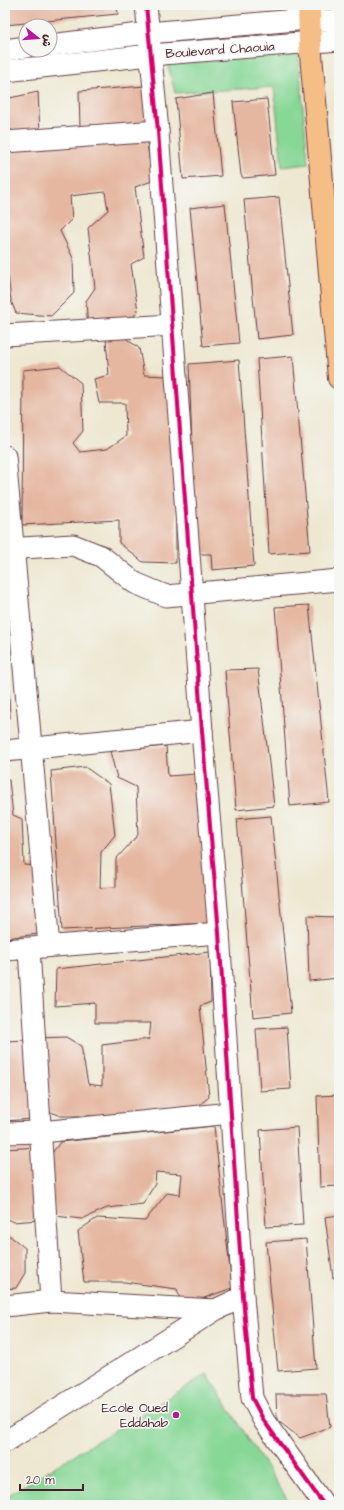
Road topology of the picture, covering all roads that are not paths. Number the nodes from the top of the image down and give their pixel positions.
1 (146, 5) edge
2 (309, 12) edge
3 (339, 21) edge
4 (148, 33) junction
5 (339, 40) edge
6 (310, 43) junction
7 (58, 44) edge
8 (18, 48) edge
9 (5, 50) edge
10 (150, 55) junction
11 (5, 71) edge
12 (158, 131) junction
13 (5, 142) edge
14 (172, 325) junction
15 (5, 335) edge
16 (339, 378) edge
17 (5, 456) edge
18 (9, 548) edge
19 (339, 580) edge
20 (191, 593) junction
21 (202, 731) junction
22 (30, 748) junction
23 (5, 751) edge
24 (219, 934) junction
25 (39, 948) junction
26 (5, 950) edge
27 (230, 1113) junction
28 (41, 1132) junction
29 (5, 1133) edge
30 (243, 1297) junction
31 (51, 1301) junction
32 (5, 1306) edge
33 (215, 1310) junction
34 (5, 1442) edge
35 (324, 1505) edge

1 - 4 street
2 - 3 street, Boulevard Chaouia
2 - 4 street, Boulevard Chaouia
2 - 6 main road
4 - 7 street, Boulevard Chaouia
4 - 10 street
5 - 6 street, Boulevard Chaouia
6 - 10 street, Boulevard Chaouia
6 - 16 main road
8 - 9 street
10 - 11 street, Boulevard Chaouia
10 - 12 street
12 - 13 street
12 - 14 street
14 - 15 street
14 - 20 street
17 - 18 street
18 - 20 street
18 - 22 street
19 - 20 street
20 - 21 street
21 - 22 street
21 - 24 street
22 - 23 street
22 - 25 street
24 - 25 street
24 - 27 street
25 - 26 street
25 - 28 street
27 - 28 street
27 - 30 street
28 - 29 street
28 - 31 street
30 - 33 street
30 - 35 street
31 - 32 street
31 - 33 street
33 - 34 street

